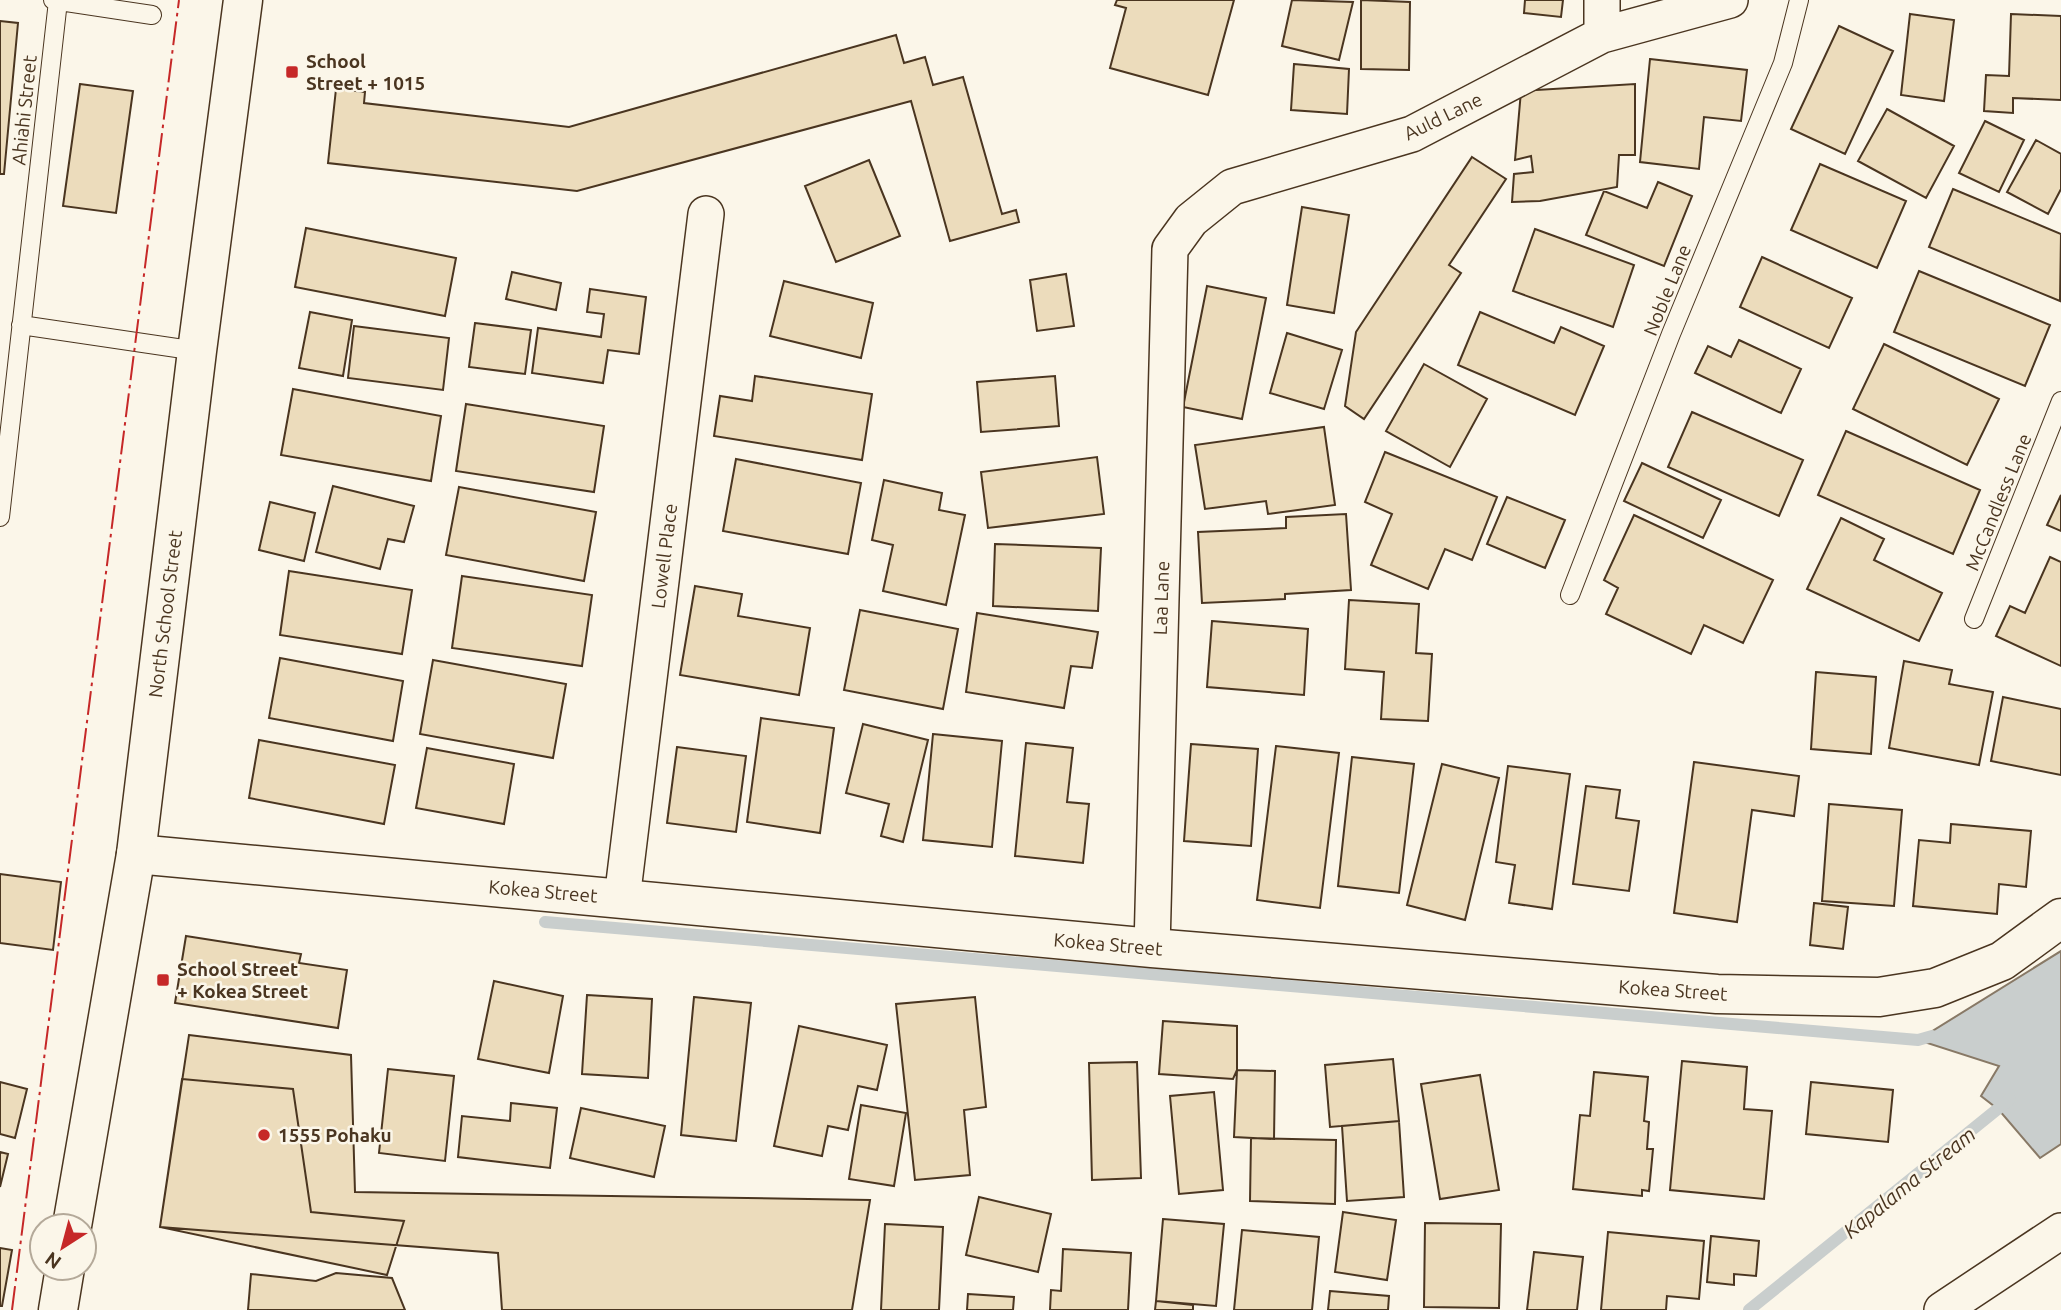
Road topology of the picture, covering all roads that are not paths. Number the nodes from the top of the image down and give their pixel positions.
1 (53, 0) edge
2 (243, 0) edge
3 (1602, 0) edge
4 (1730, 0) edge
5 (1799, 0) edge
6 (58, 1) edge
7 (152, 15) dead end
8 (1602, 35) junction
9 (706, 214) dead end
10 (1170, 249) joint
11 (22, 325) junction
12 (197, 351) junction
13 (2061, 401) edge
14 (0, 517) edge
15 (1570, 595) dead end
16 (1974, 619) dead end
17 (136, 854) junction
18 (622, 899) junction
19 (2061, 918) edge
20 (1152, 948) junction
21 (74, 1212) edge
22 (2061, 1231) edge
23 (63, 1282) edge
24 (58, 1310) edge
25 (1942, 1310) edge

1 - 6 lane
2 - 12 street, North School Street
3 - 8 street
4 - 8 street, Auld Lane
5 - 15 lane, Noble Lane
6 - 7 lane
6 - 11 lane, Ahiahi Street
8 - 10 street, Auld Lane
9 - 18 street, Lowell Place
10 - 20 street, Laa Lane
11 - 12 lane
11 - 14 lane, Ahiahi Street
12 - 17 street, North School Street
13 - 16 lane, McCandless Lane
17 - 18 street, Kokea Street
17 - 21 street, North School Street
18 - 20 street, Kokea Street
19 - 20 street, Kokea Street
22 - 25 street
23 - 24 street

